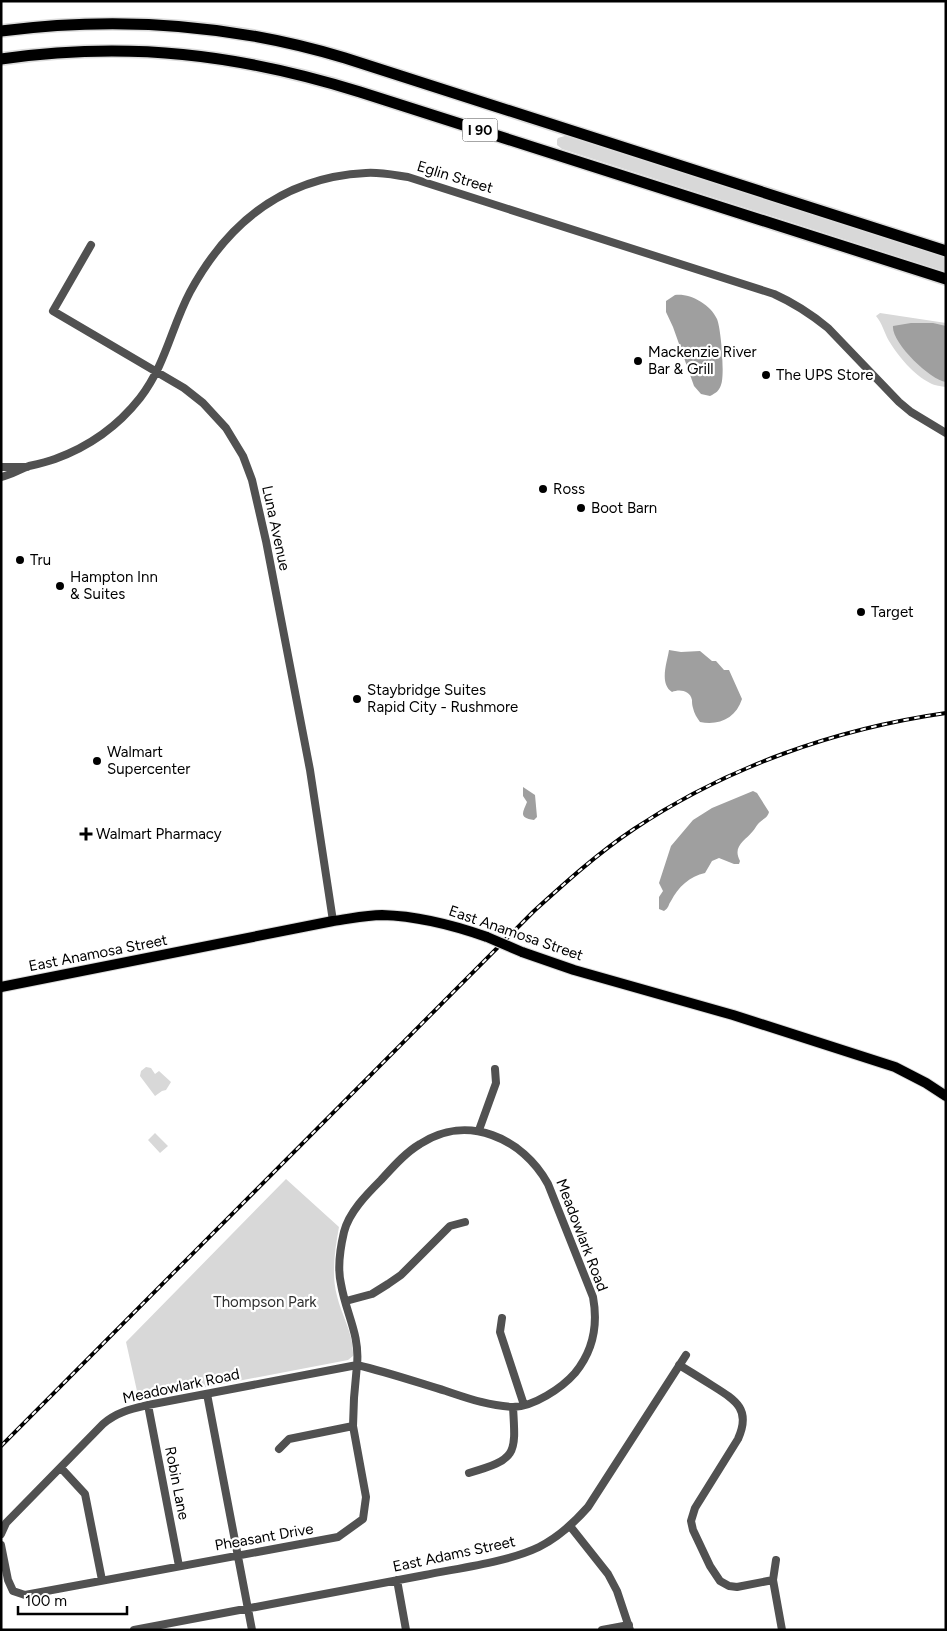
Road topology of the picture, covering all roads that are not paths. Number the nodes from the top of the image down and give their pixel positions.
1 (1, 31) edge
2 (1, 59) edge
3 (91, 246) dead end
4 (946, 250) edge
5 (946, 280) edge
6 (157, 373) junction
7 (946, 433) edge
8 (1, 467) edge
9 (27, 467) junction
10 (1, 477) edge
11 (333, 921) junction
12 (1, 987) edge
13 (495, 1069) dead end
14 (946, 1096) edge
15 (479, 1130) junction
16 (465, 1222) dead end
17 (346, 1301) junction
18 (502, 1318) dead end
19 (686, 1355) dead end
20 (357, 1366) junction
21 (679, 1366) junction
22 (207, 1394) junction
23 (148, 1405) junction
24 (524, 1405) junction
25 (513, 1407) junction
26 (353, 1426) junction
27 (279, 1449) dead end
28 (61, 1468) junction
29 (469, 1473) dead end
30 (570, 1526) junction
31 (1, 1534) edge
32 (1, 1545) edge
33 (237, 1555) junction
34 (776, 1560) dead end
35 (179, 1566) junction
36 (102, 1580) junction
37 (397, 1580) junction
38 (773, 1580) junction
39 (248, 1608) junction
40 (630, 1627) edge
41 (134, 1630) edge
42 (252, 1630) edge
43 (406, 1630) edge
44 (602, 1630) edge
45 (782, 1630) edge

1 - 4 highway, I 90
2 - 5 highway, I 90
3 - 6 street, Luna Avenue
6 - 7 street, Eglin Street
6 - 9 street, Eglin Street
6 - 11 street, Luna Avenue
8 - 9 street, Eglin Street
9 - 10 street, Eglin Street
11 - 12 main road, East Anamosa Street
11 - 14 main road, East Anamosa Street, bridge
13 - 15 street
15 - 17 street, Meadowlark Road
15 - 24 street, Meadowlark Road
16 - 17 street
17 - 20 street, Meadowlark Road
18 - 24 street
19 - 21 street, East Adams Street
20 - 22 street, Meadowlark Road
20 - 25 street, Meadowlark Road
20 - 26 street, Pheasant Drive
21 - 30 street, East Adams Street
21 - 38 street
22 - 23 street, Meadowlark Road
22 - 33 street
23 - 28 street, Meadowlark Road
23 - 35 street, Robin Lane
24 - 25 street, Meadowlark Road
25 - 29 street
26 - 27 street
26 - 33 street, Pheasant Drive
28 - 31 street, Meadowlark Road
28 - 36 street
30 - 37 street, East Adams Street
30 - 40 street
32 - 36 street, Pheasant Drive
33 - 35 street, Pheasant Drive
33 - 39 street
34 - 38 street
35 - 36 street, Pheasant Drive
37 - 39 street, East Adams Street
37 - 43 street
38 - 45 street
39 - 41 street, East Adams Street
39 - 42 street
40 - 44 street

